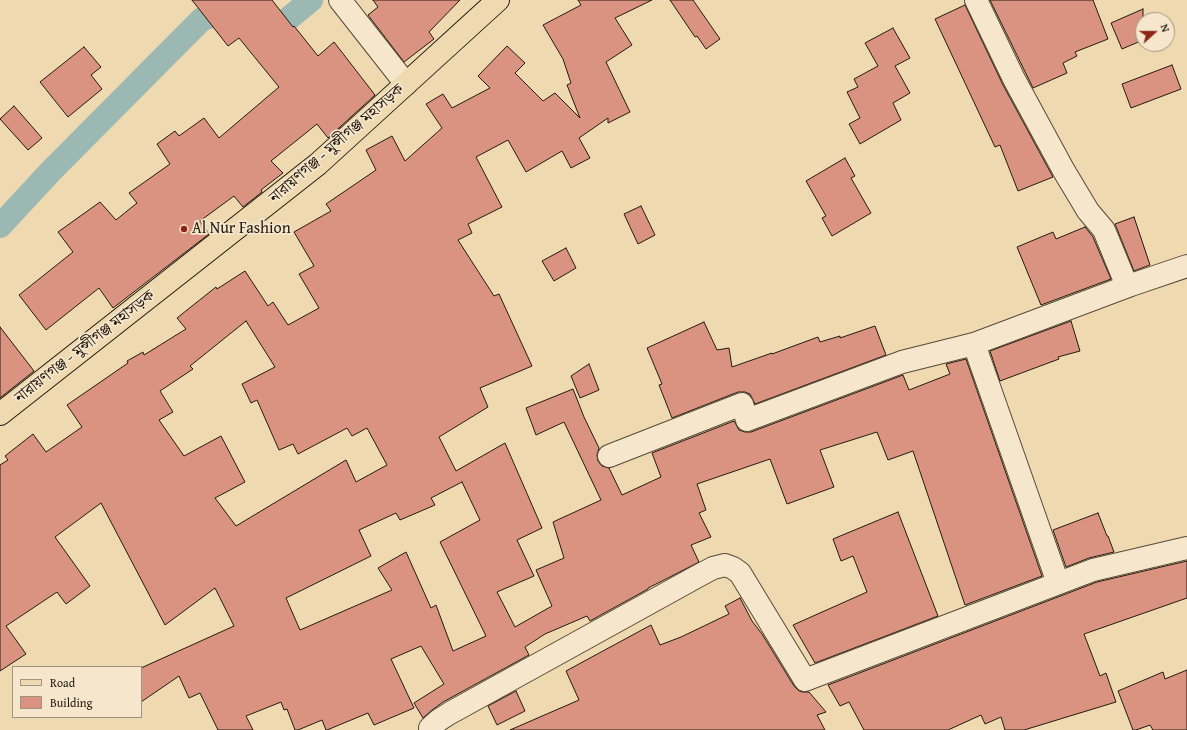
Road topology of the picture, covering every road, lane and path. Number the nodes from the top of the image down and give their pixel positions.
1 (340, 0) edge
2 (498, 0) edge
3 (976, 0) edge
4 (406, 84) junction
5 (1187, 266) edge
6 (1127, 286) junction
7 (974, 344) junction
8 (0, 414) edge
9 (609, 456) dead end
10 (1187, 548) edge
11 (1058, 583) junction
12 (431, 730) edge

1 - 4 street
2 - 4 main road, নারায়ণগঞ্জ - মুন্সীগঞ্জ মহাসড়ক
3 - 6 street
4 - 8 main road, নারায়ণগঞ্জ - মুন্সীগঞ্জ মহাসড়ক
5 - 6 street
6 - 7 street
7 - 9 street
7 - 11 street
10 - 11 street
11 - 12 street

